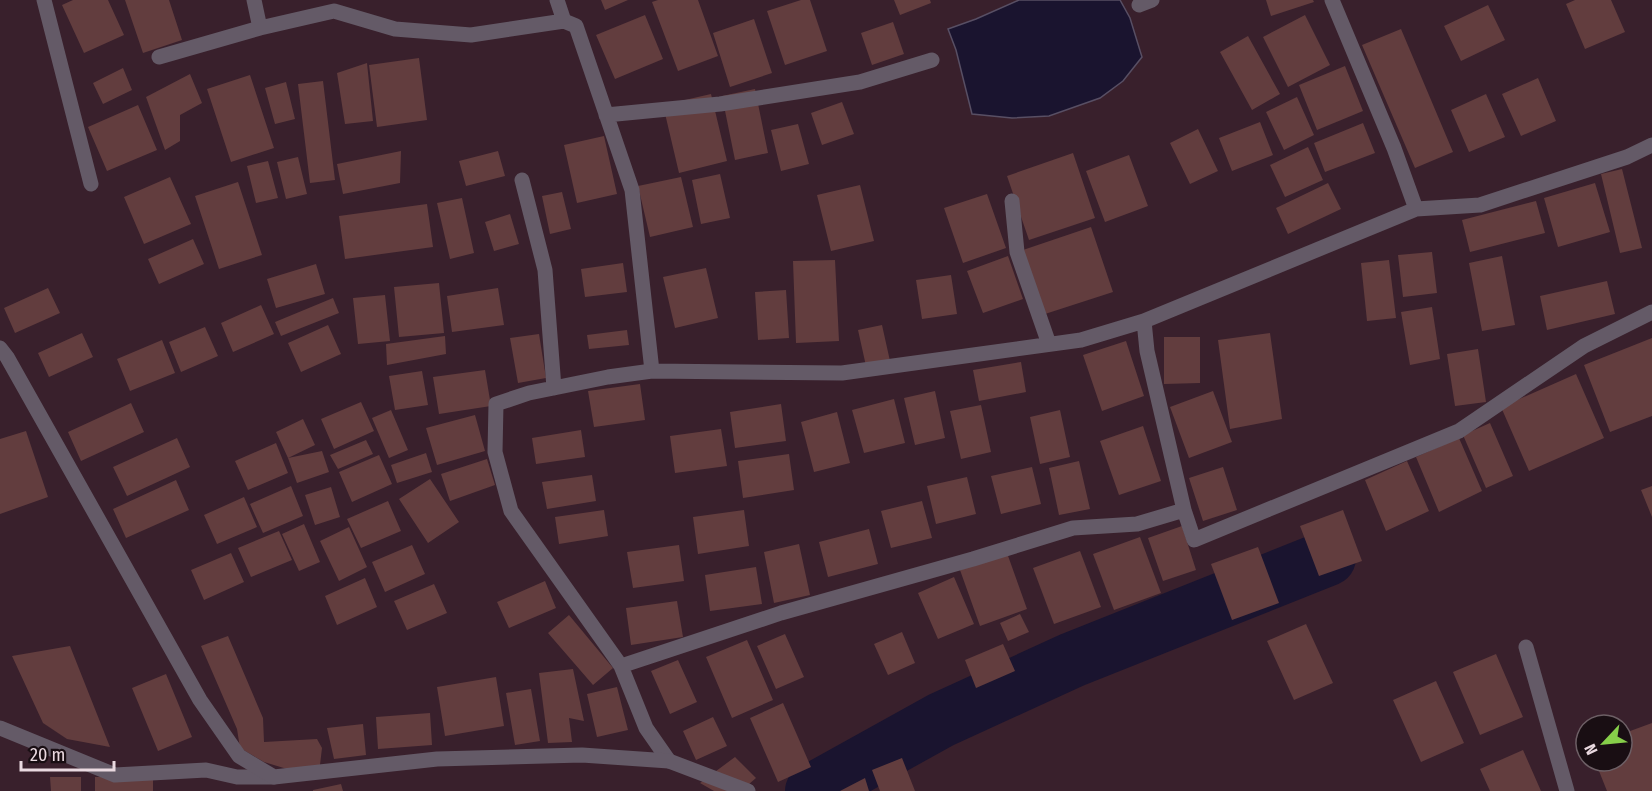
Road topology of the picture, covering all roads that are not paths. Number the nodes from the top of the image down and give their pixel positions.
1 (44, 0) edge
2 (254, 0) edge
3 (557, 0) edge
4 (1332, 0) edge
5 (564, 21) junction
6 (260, 28) junction
7 (159, 57) dead end
8 (932, 60) dead end
9 (606, 115) junction
10 (1652, 145) edge
11 (522, 180) dead end
12 (91, 184) dead end
13 (1012, 201) dead end
14 (1416, 209) junction
15 (1652, 312) edge
16 (1144, 321) junction
17 (1049, 345) junction
18 (0, 348) edge
19 (652, 371) junction
20 (554, 388) junction
21 (1184, 510) junction
22 (1526, 647) dead end
23 (621, 666) junction
24 (0, 728) edge
25 (669, 761) junction
26 (274, 777) junction
27 (748, 791) edge
28 (1568, 791) edge

1 - 12 street
2 - 6 street
3 - 5 street
4 - 14 street
5 - 6 street
5 - 9 street
6 - 7 street
8 - 9 street
9 - 19 street
10 - 14 street
11 - 20 street
13 - 17 street
14 - 16 street
15 - 21 street
16 - 17 street
16 - 21 street
17 - 19 street
18 - 26 street
19 - 20 street
20 - 23 street
21 - 23 street
22 - 28 street
23 - 25 street
24 - 26 street
25 - 26 street
25 - 27 street

